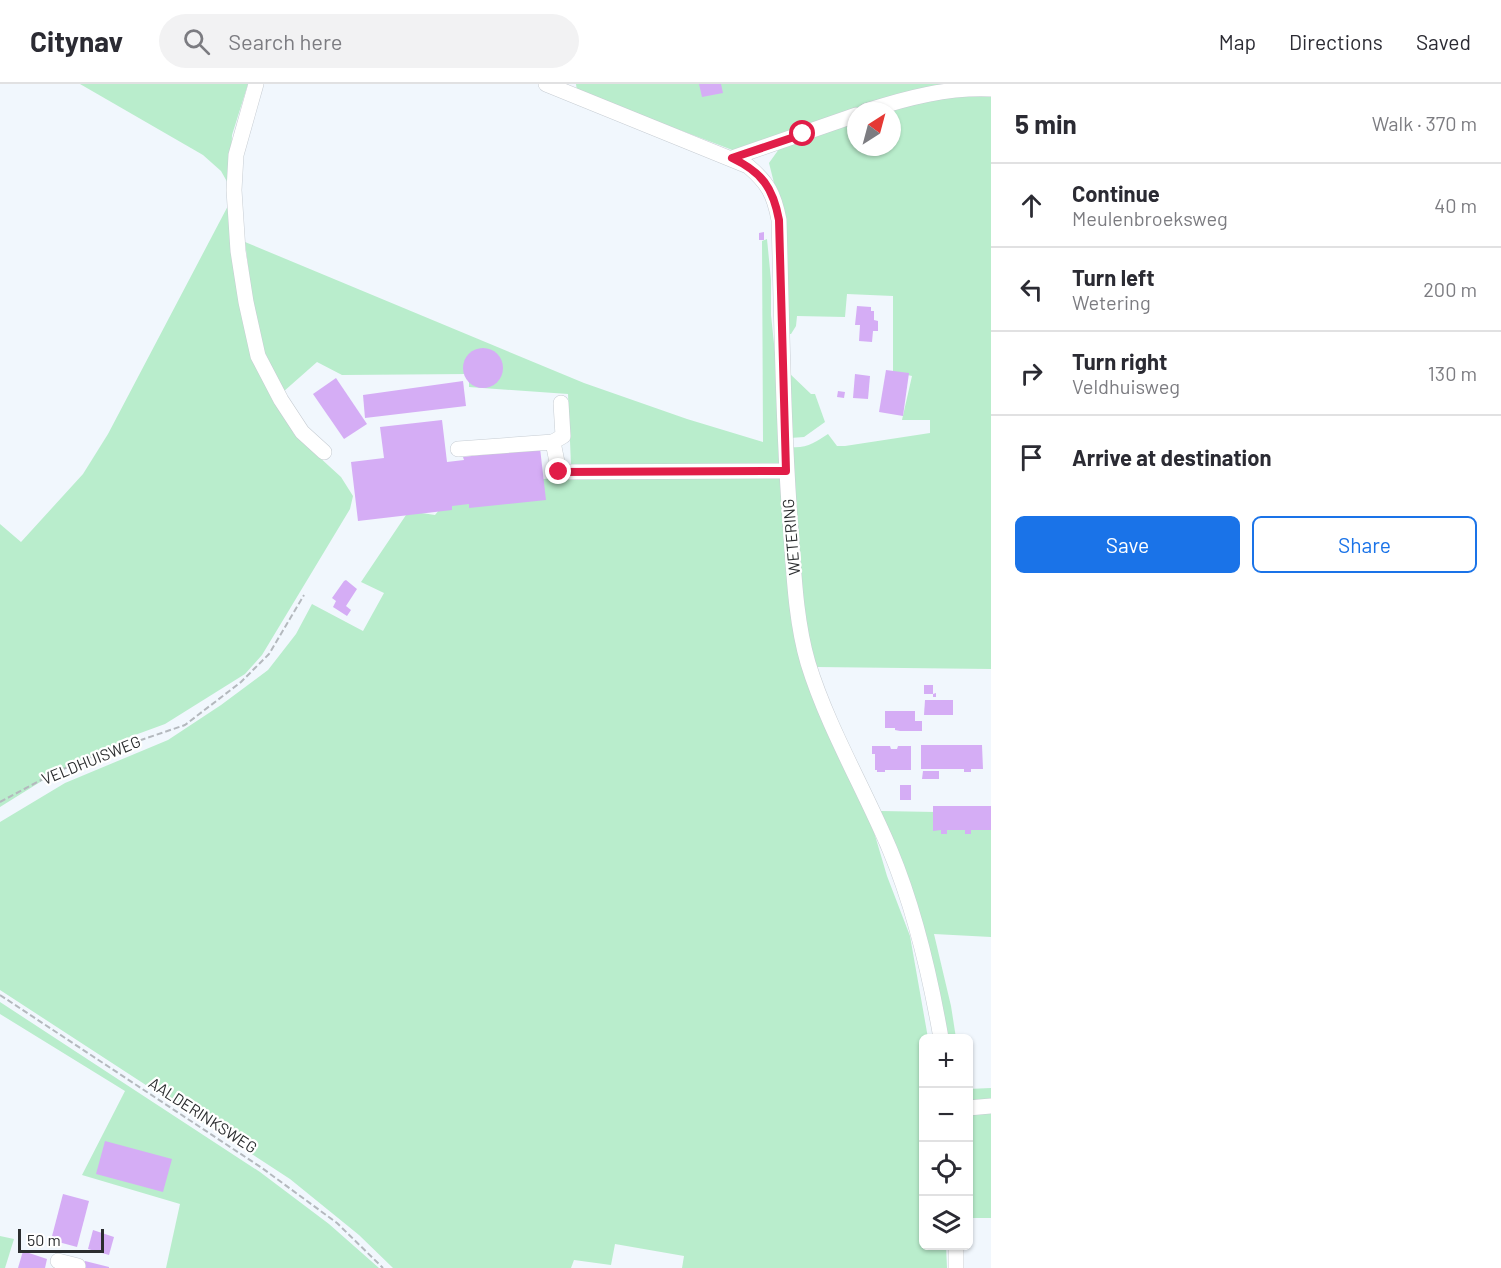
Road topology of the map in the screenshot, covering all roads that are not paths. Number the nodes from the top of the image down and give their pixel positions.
1 (256, 84) edge
2 (546, 84) edge
3 (991, 89) edge
4 (898, 102) edge
5 (847, 118) edge
6 (732, 158) junction
7 (561, 403) dead end
8 (553, 442) junction
9 (458, 449) dead end
10 (324, 452) dead end
11 (786, 471) junction
12 (940, 1034) edge
13 (991, 1106) edge
14 (973, 1108) edge
15 (956, 1250) edge
16 (58, 1261) dead end
17 (77, 1268) edge
18 (956, 1268) edge

1 - 10 street
2 - 6 street, WETERING
3 - 4 street
5 - 6 street
6 - 11 street, WETERING
7 - 8 street
8 - 9 street
8 - 11 street
11 - 12 street, WETERING
13 - 14 street
15 - 18 street
16 - 17 street

